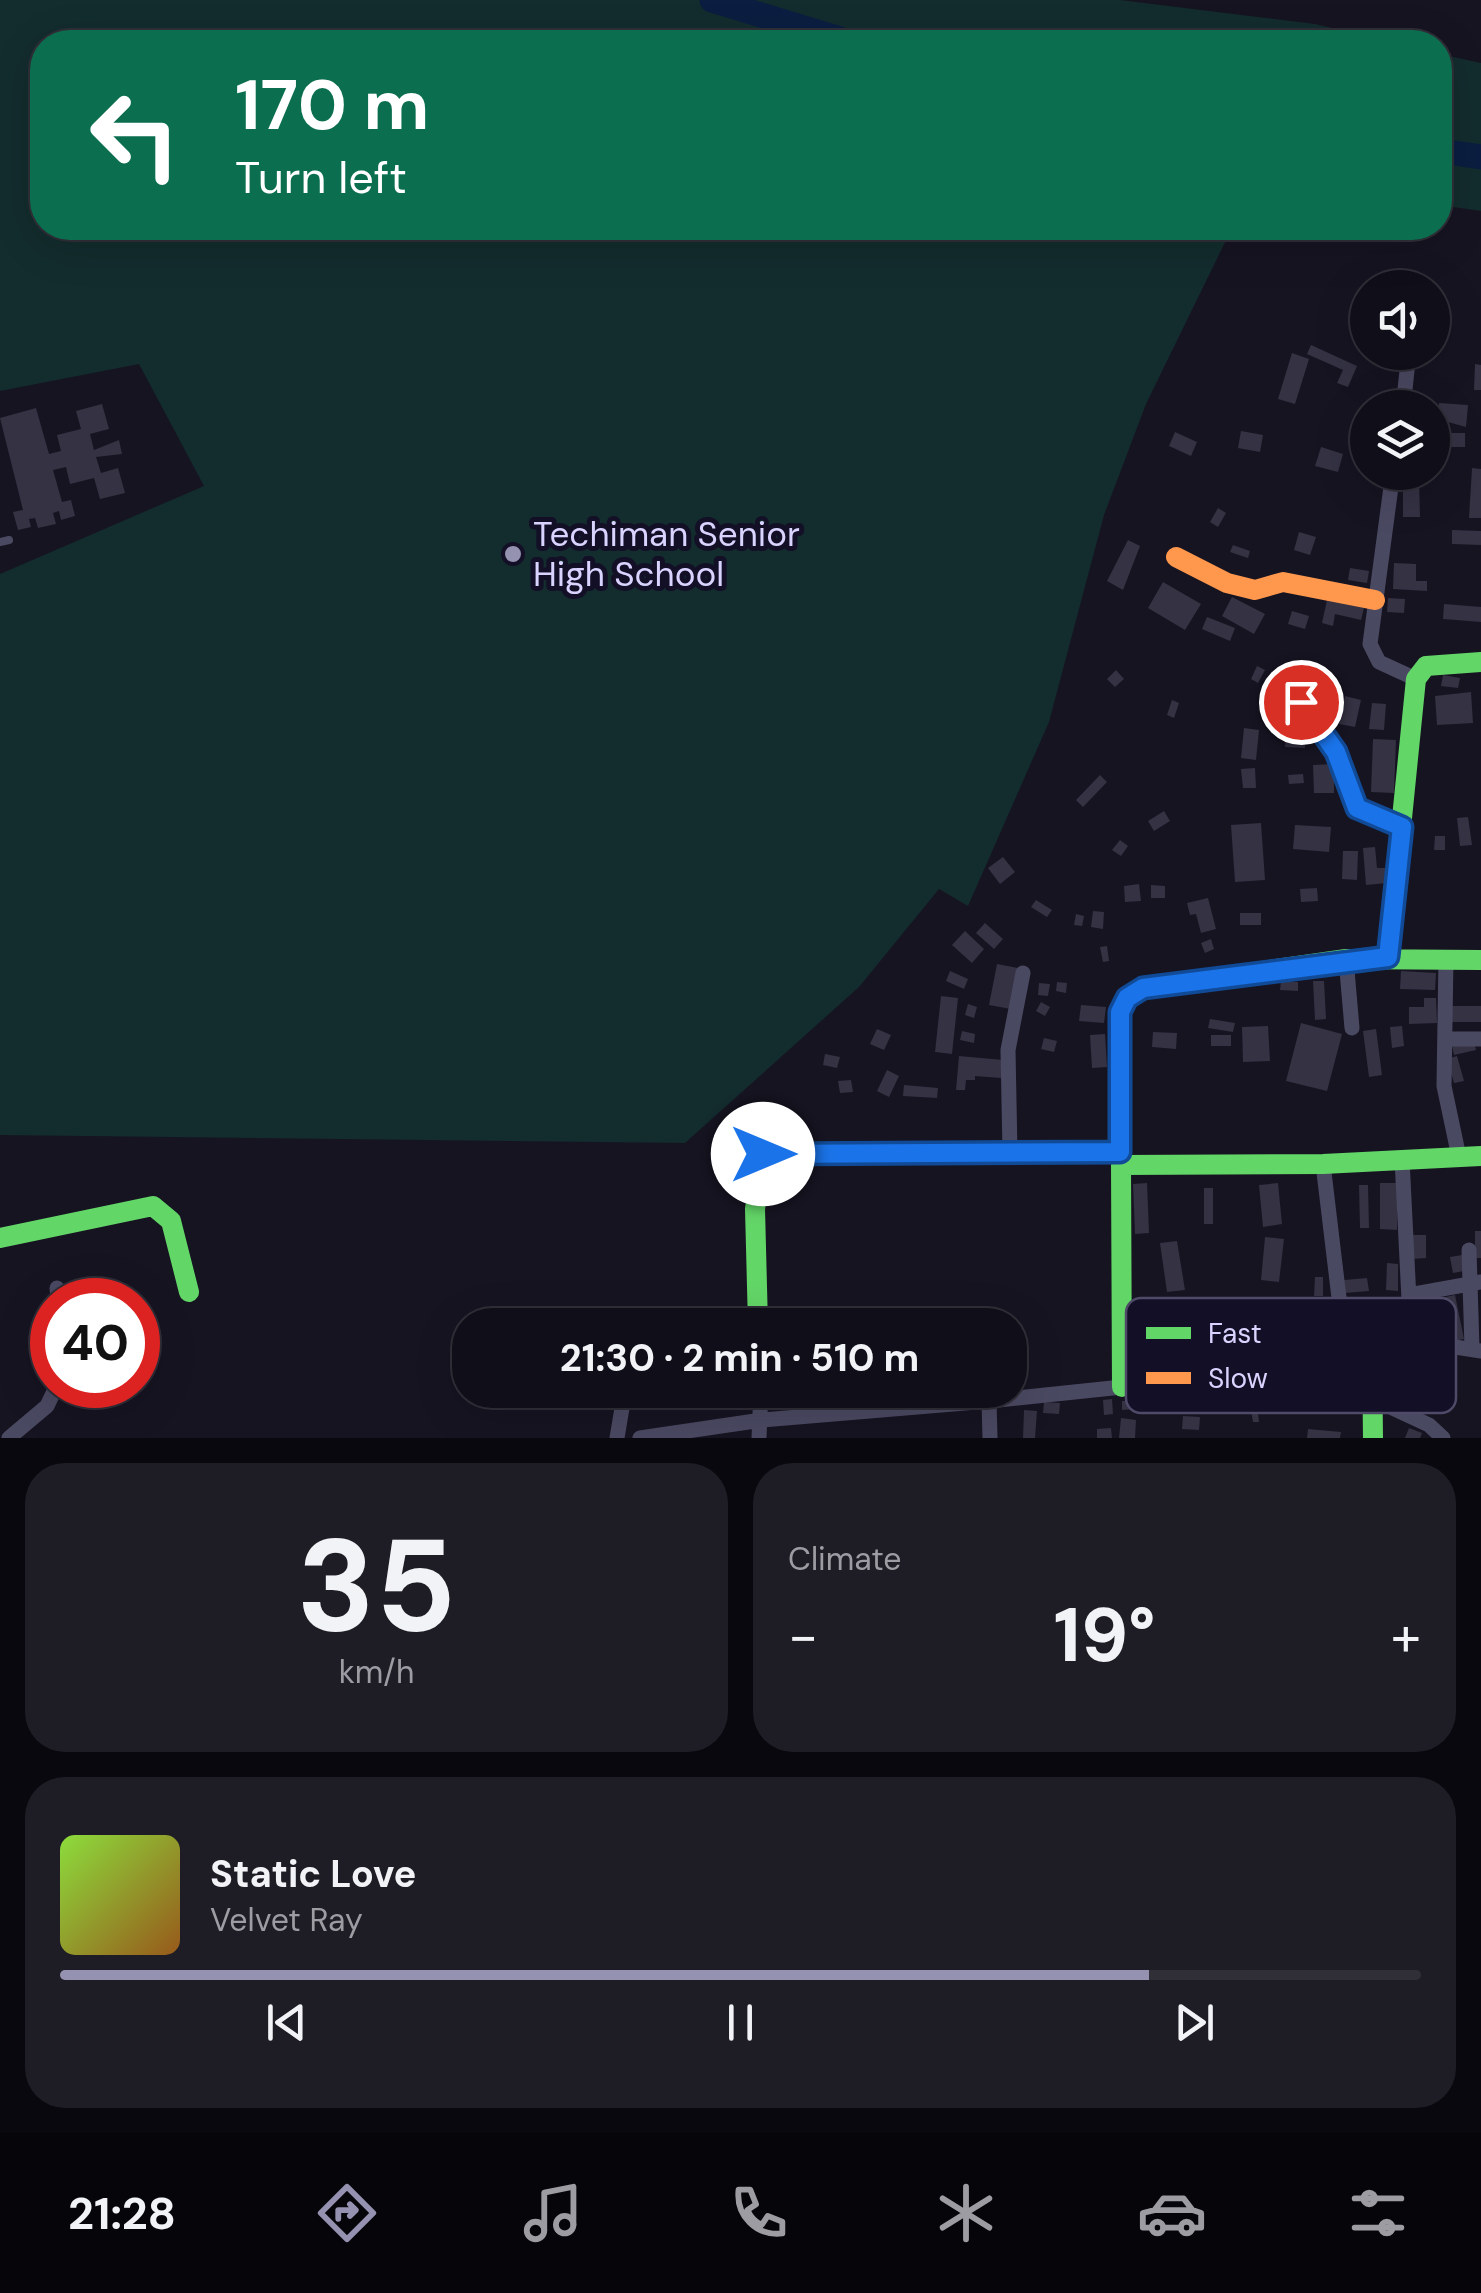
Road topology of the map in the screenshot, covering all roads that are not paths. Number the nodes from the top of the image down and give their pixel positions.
1 (1390, 490) edge
2 (1176, 556) dead end
3 (1375, 600) junction
4 (1481, 662) edge
5 (1416, 679) junction
6 (1301, 702) dead end
7 (1402, 827) junction
8 (1388, 957) junction
9 (1346, 959) junction
10 (1446, 959) junction
11 (1481, 960) edge
12 (1023, 974) dead end
13 (1352, 1028) dead end
14 (1481, 1038) edge
15 (1445, 1039) junction
16 (1010, 1153) junction
17 (1481, 1156) edge
18 (1459, 1157) junction
19 (1121, 1159) junction
20 (1402, 1159) junction
21 (1323, 1164) junction
22 (0, 1238) edge
23 (1469, 1250) dead end
24 (1476, 1283) edge
25 (188, 1292) dead end
26 (1409, 1295) junction
27 (1339, 1298) edge
28 (1409, 1298) edge
29 (757, 1308) edge
30 (1477, 1349) edge
31 (1122, 1387) junction
32 (1126, 1387) edge
33 (1027, 1397) edge
34 (44, 1408) edge
35 (622, 1408) edge
36 (762, 1408) edge
37 (905, 1408) edge
38 (989, 1408) edge
39 (1403, 1413) edge
40 (762, 1420) junction
41 (9, 1438) edge
42 (618, 1438) edge
43 (640, 1438) edge
44 (759, 1438) edge
45 (990, 1438) edge
46 (1443, 1438) edge

1 - 3 street
2 - 3 street
3 - 5 street
4 - 5 street
5 - 7 street
6 - 7 street
7 - 8 street
8 - 9 street
8 - 10 street
9 - 13 street
9 - 19 street
10 - 11 street
10 - 15 street
12 - 16 street
14 - 15 street
15 - 18 street
16 - 19 street
16 - 29 street
17 - 18 street
18 - 20 street
19 - 21 street
19 - 31 street
20 - 21 street
20 - 26 street
21 - 27 street
22 - 25 street
23 - 24 street
24 - 26 street
24 - 30 street
26 - 28 street
31 - 32 street
31 - 33 street
34 - 41 street
35 - 42 street
36 - 40 street
37 - 40 street
38 - 45 street
39 - 46 street
40 - 43 street
40 - 44 street

